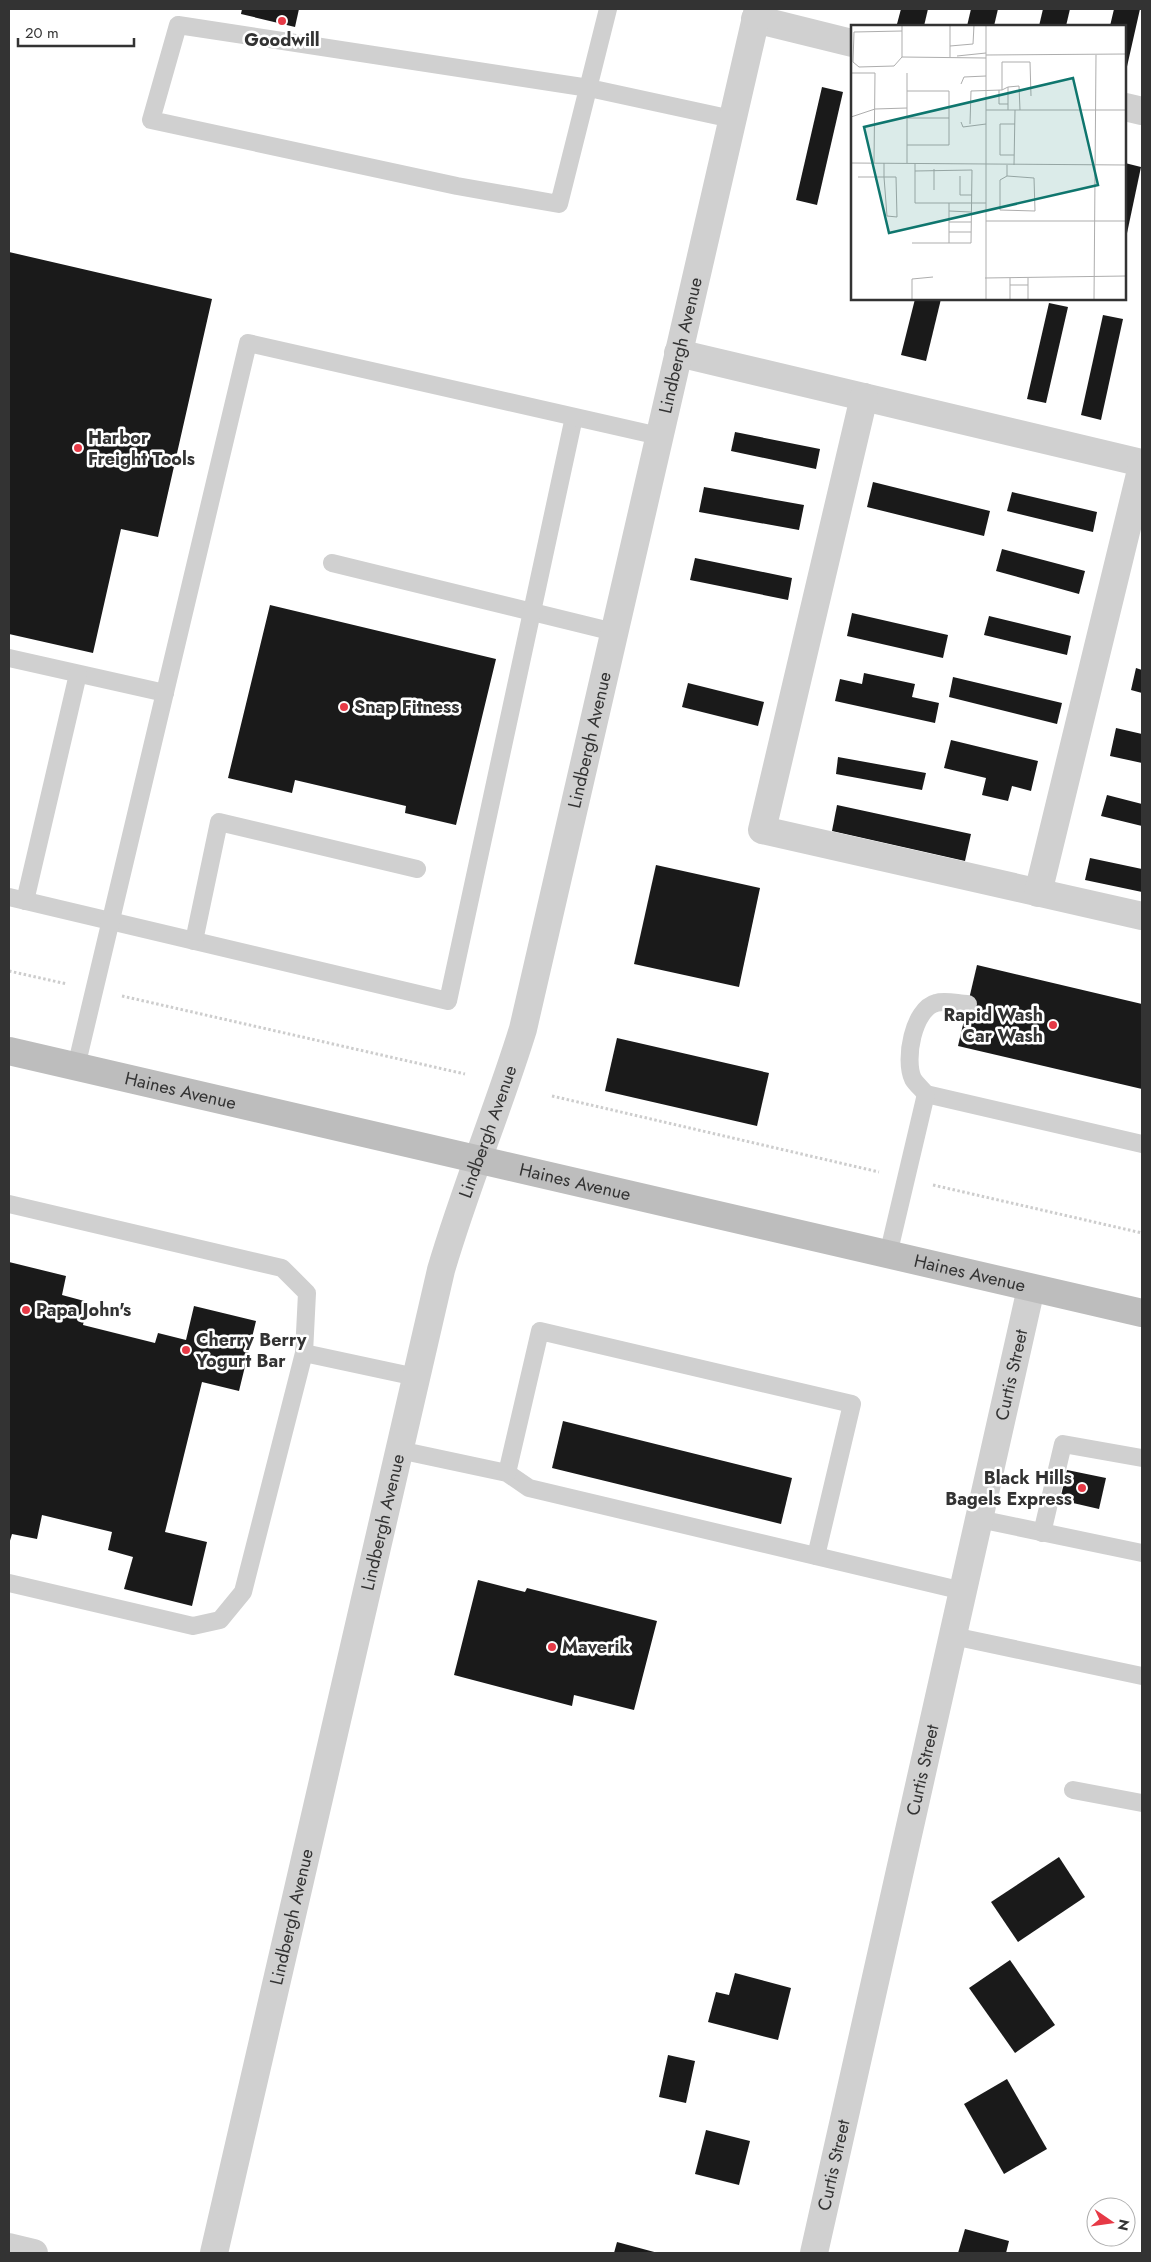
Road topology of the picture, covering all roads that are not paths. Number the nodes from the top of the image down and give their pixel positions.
1 (608, 9) edge
2 (756, 14) edge
3 (851, 42) edge
4 (589, 88) junction
5 (1126, 107) edge
6 (1142, 111) edge
7 (732, 119) junction
8 (678, 353) junction
9 (864, 397) junction
10 (574, 416) junction
11 (659, 436) junction
12 (1142, 464) edge
13 (332, 563) dead end
14 (532, 613) junction
15 (614, 632) junction
16 (9, 658) edge
17 (78, 674) junction
18 (164, 693) junction
19 (417, 869) dead end
20 (1038, 893) junction
21 (17, 899) edge
22 (1142, 916) edge
23 (110, 921) junction
24 (194, 941) junction
25 (968, 1004) dead end
26 (9, 1051) edge
27 (76, 1067) junction
28 (926, 1094) junction
29 (1142, 1144) edge
30 (477, 1160) junction
31 (9, 1204) edge
32 (888, 1255) junction
33 (1031, 1288) junction
34 (1142, 1313) edge
35 (304, 1353) junction
36 (416, 1378) junction
37 (399, 1450) junction
38 (1142, 1458) edge
39 (507, 1473) junction
40 (979, 1519) junction
41 (1042, 1532) junction
42 (1142, 1553) edge
43 (816, 1556) junction
44 (9, 1583) edge
45 (963, 1591) junction
46 (953, 1636) junction
47 (1142, 1676) edge
48 (1073, 1790) dead end
49 (1142, 1803) edge
50 (9, 2247) edge
51 (34, 2253) edge
52 (214, 2253) edge
53 (814, 2253) edge

1 - 4 lane
2 - 3 street
2 - 7 street, Lindbergh Avenue
4 - 4 lane
4 - 7 lane
5 - 6 street
7 - 8 street, Lindbergh Avenue
8 - 9 street
8 - 11 street, Lindbergh Avenue
9 - 12 street
9 - 20 street
10 - 11 lane
10 - 14 lane
10 - 18 lane
11 - 15 street, Lindbergh Avenue
12 - 20 street
13 - 14 lane
14 - 15 lane
14 - 24 lane
15 - 30 street, Lindbergh Avenue
16 - 17 lane
17 - 18 lane
17 - 21 lane
18 - 23 lane
19 - 24 lane
20 - 22 street
21 - 23 lane
23 - 24 lane
23 - 27 lane
25 - 28 lane
26 - 27 main road, Haines Avenue
27 - 30 main road, Haines Avenue
28 - 29 lane
28 - 32 lane
30 - 32 main road, Haines Avenue
30 - 36 street, Lindbergh Avenue
31 - 35 lane
32 - 33 main road, Haines Avenue
33 - 34 main road, Haines Avenue
33 - 40 street, Curtis Street
35 - 36 lane
35 - 44 lane
36 - 37 street, Lindbergh Avenue
37 - 39 lane
37 - 52 street, Lindbergh Avenue
38 - 41 lane
39 - 43 lane
39 - 43 lane
40 - 41 lane
40 - 45 street, Curtis Street
41 - 42 lane
43 - 45 lane
45 - 46 street, Curtis Street
46 - 47 lane
46 - 53 street, Curtis Street
48 - 49 lane
50 - 51 street

